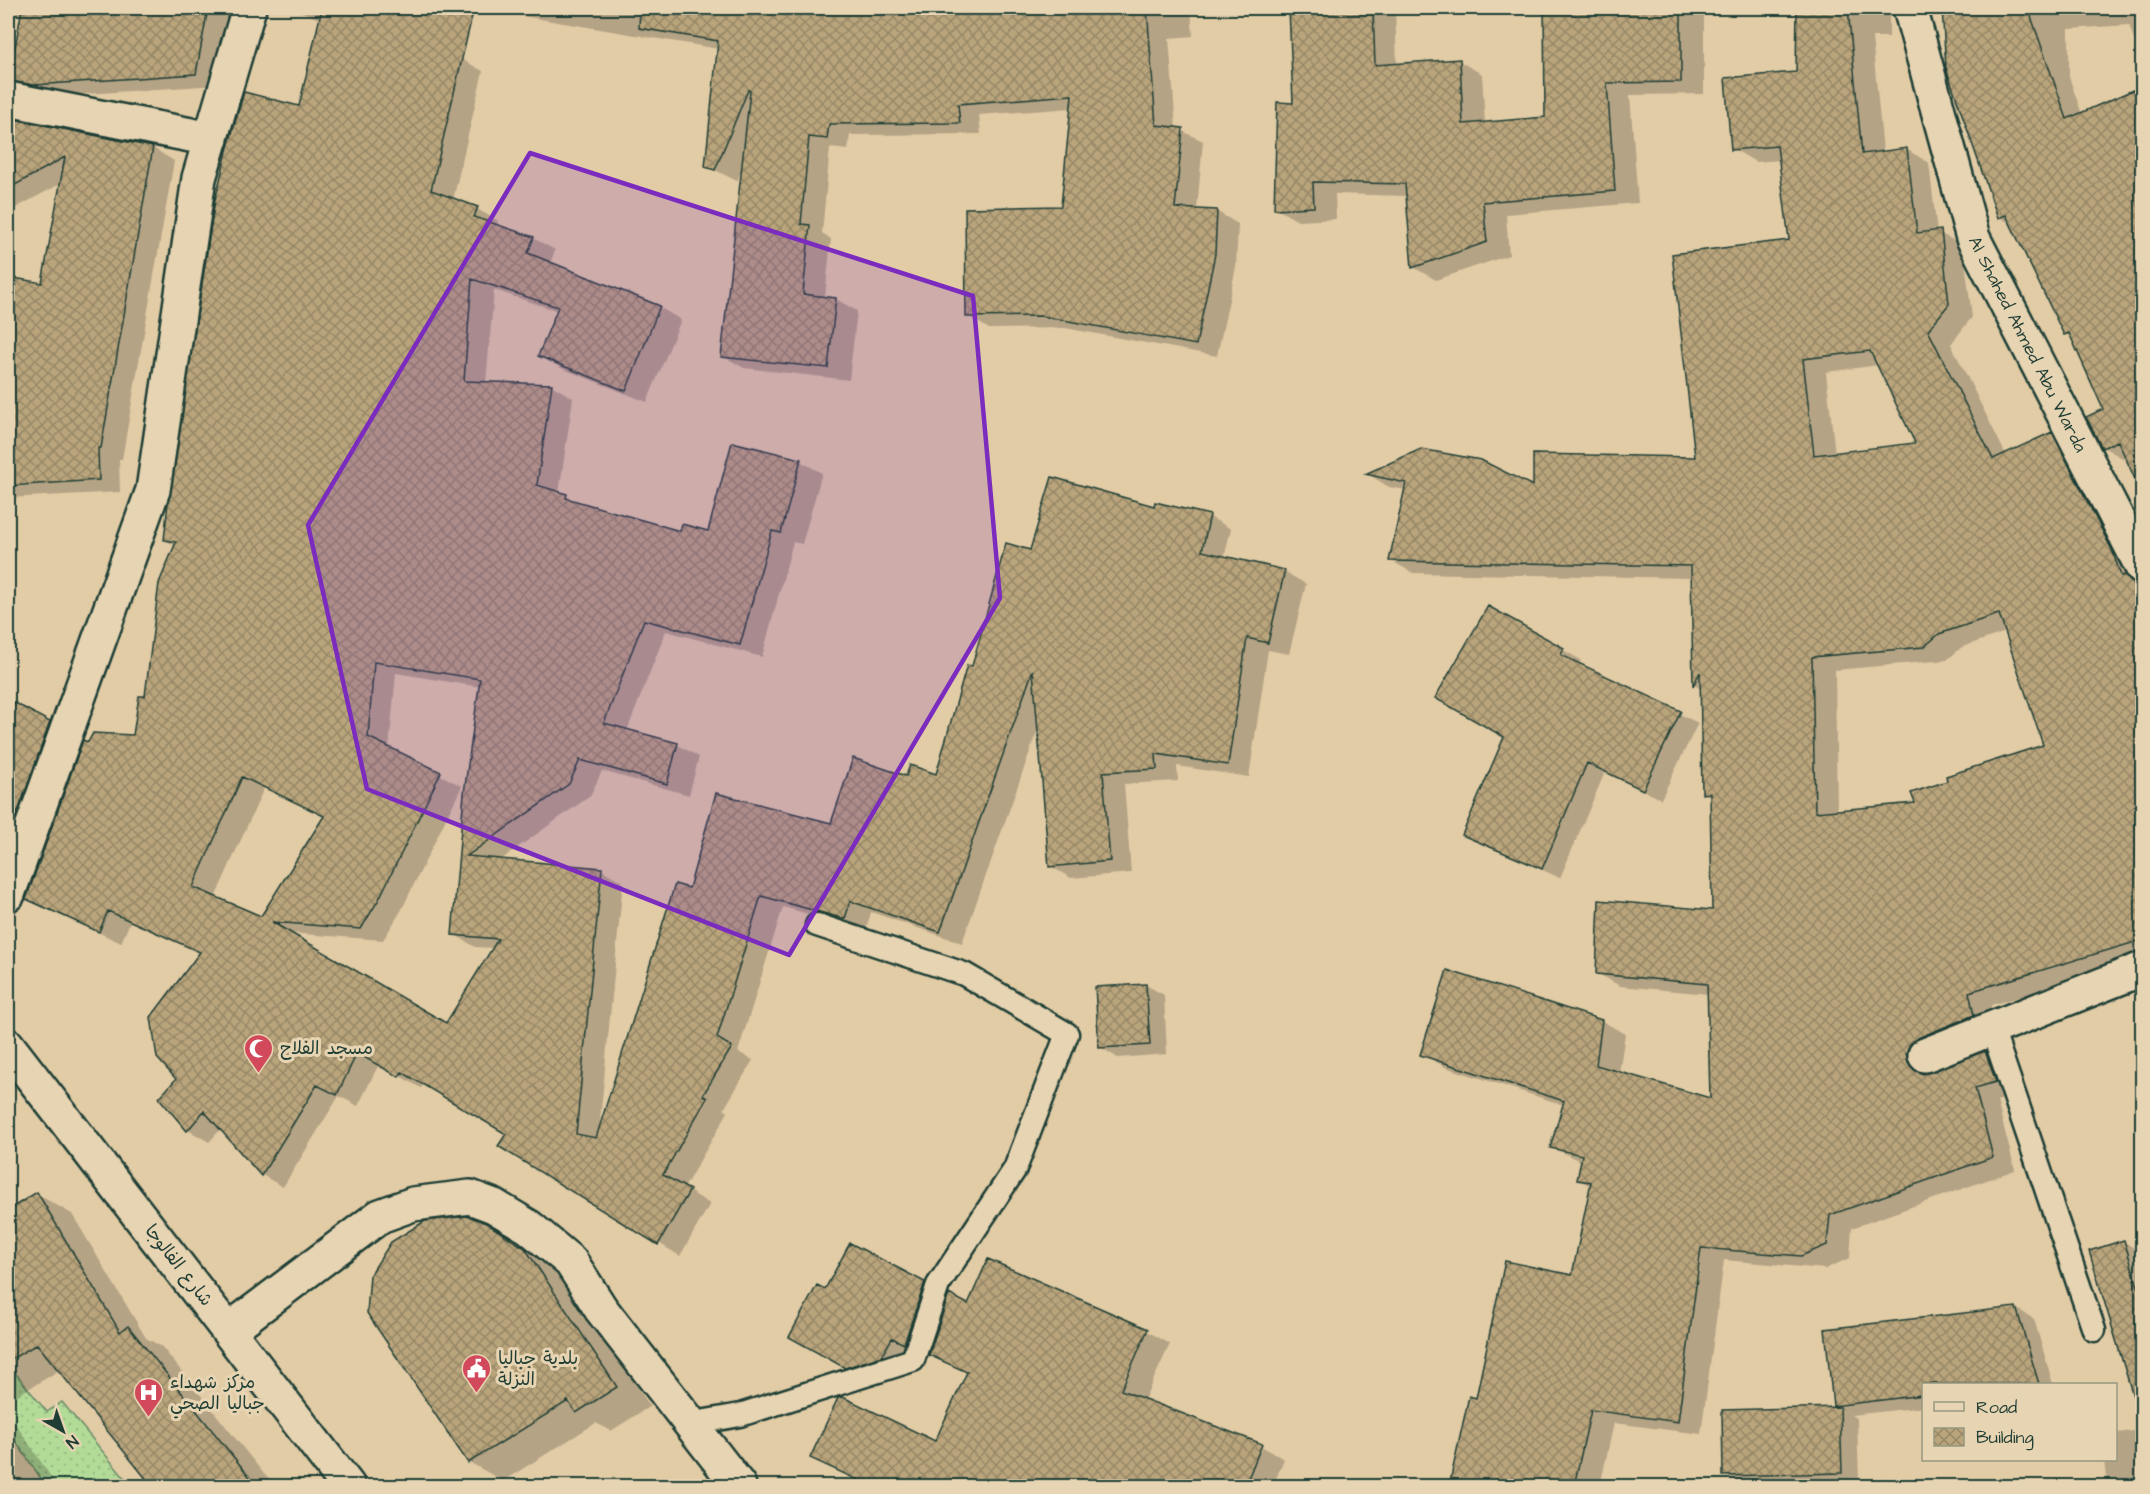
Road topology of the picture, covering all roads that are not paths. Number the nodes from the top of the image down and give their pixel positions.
1 (249, 8) edge
2 (1910, 8) edge
3 (8, 99) edge
4 (211, 139) junction
5 (2142, 567) edge
6 (8, 894) edge
7 (817, 925) dead end
8 (2142, 969) edge
9 (1992, 1029) junction
10 (8, 1046) edge
11 (1925, 1055) dead end
12 (229, 1330) junction
13 (2094, 1330) dead end
14 (689, 1424) junction
15 (348, 1486) edge
16 (739, 1486) edge

1 - 4 street
2 - 5 street, Al Shahed Ahmed Abu Warda
3 - 4 street
4 - 6 street
7 - 14 lane
8 - 9 street
9 - 11 street
9 - 13 lane
10 - 12 street, شارع الفالوجا
12 - 14 street
12 - 15 street, شارع الفالوجا
14 - 16 street

